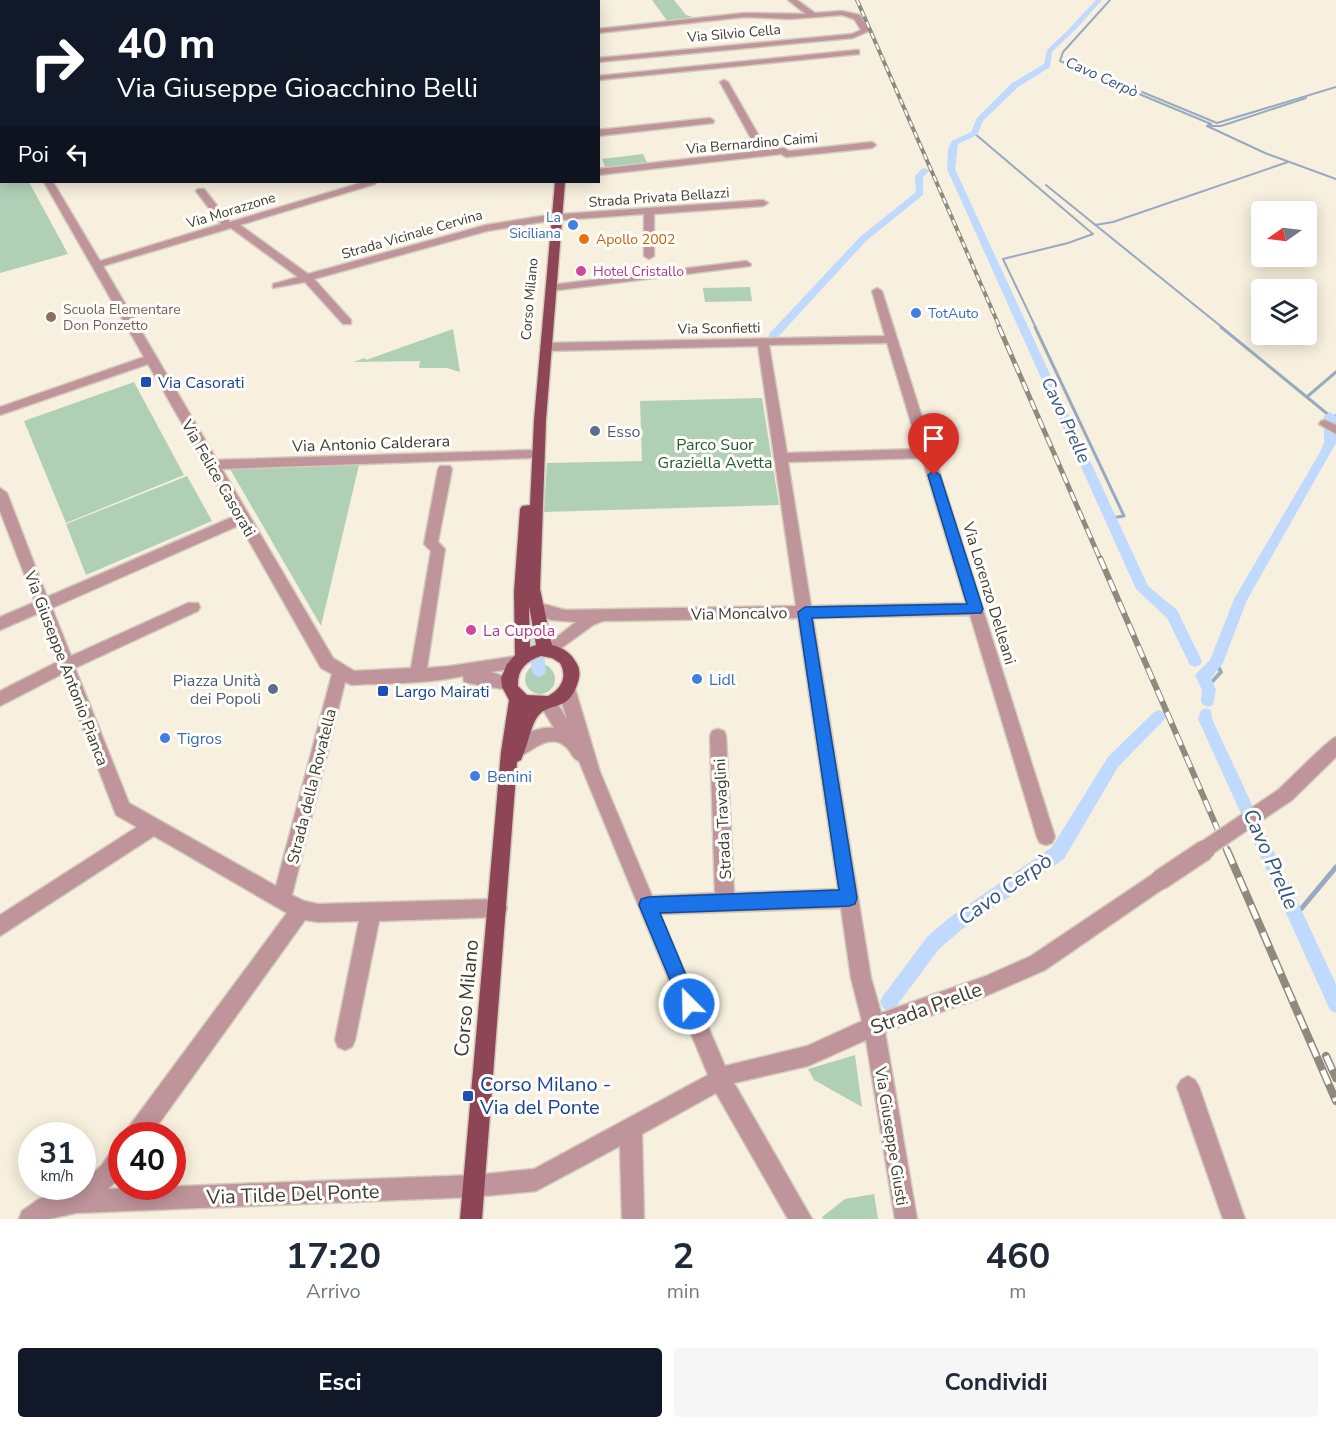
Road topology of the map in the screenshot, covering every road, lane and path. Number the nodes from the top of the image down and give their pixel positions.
1 (792, 0) edge
2 (813, 15) junction
3 (600, 31) edge
4 (856, 52) dead end
5 (600, 60) edge
6 (600, 78) edge
7 (724, 81) dead end
8 (710, 121) dead end
9 (600, 133) edge
10 (873, 145) dead end
11 (764, 153) junction
12 (600, 172) edge
13 (50, 183) edge
14 (365, 183) edge
15 (560, 183) edge
16 (335, 187) edge
17 (201, 191) dead end
18 (763, 203) dead end
19 (649, 212) junction
20 (557, 218) junction
21 (230, 225) junction
22 (649, 256) dead end
23 (746, 264) dead end
24 (97, 265) junction
25 (308, 279) junction
26 (277, 286) dead end
27 (551, 288) junction
28 (878, 291) dead end
29 (347, 322) dead end
30 (892, 339) junction
31 (763, 342) junction
32 (546, 347) junction
33 (151, 358) junction
34 (0, 411) edge
35 (540, 420) junction
36 (927, 453) junction
37 (531, 454) junction
38 (781, 458) junction
39 (211, 465) junction
40 (445, 469) dead end
41 (0, 493) edge
42 (242, 518) junction
43 (533, 589) junction
44 (43, 605) junction
45 (193, 607) dead end
46 (537, 608) junction
47 (976, 609) junction
48 (805, 612) junction
49 (606, 615) junction
50 (0, 624) edge
51 (570, 639) junction
52 (547, 651) junction
53 (520, 659) junction
54 (566, 659) junction
55 (66, 665) junction
56 (340, 672) junction
57 (450, 673) junction
58 (418, 675) junction
59 (568, 690) junction
60 (513, 691) junction
61 (0, 699) edge
62 (544, 703) junction
63 (565, 715) junction
64 (718, 736) dead end
65 (572, 742) junction
66 (1336, 744) edge
67 (516, 751) junction
68 (591, 772) junction
69 (507, 781) junction
70 (153, 827) junction
71 (1046, 837) dead end
72 (849, 898) junction
73 (282, 899) junction
74 (725, 902) junction
75 (648, 905) junction
76 (498, 908) junction
77 (304, 910) junction
78 (371, 911) junction
79 (0, 926) edge
80 (874, 1026) junction
81 (345, 1040) dead end
82 (720, 1079) junction
83 (1188, 1088) dead end
84 (146, 1122) edge
85 (631, 1128) junction
86 (108, 1174) edge
87 (474, 1186) junction
88 (76, 1202) junction
89 (30, 1219) edge
90 (471, 1219) edge
91 (633, 1219) edge
92 (801, 1219) edge
93 (906, 1219) edge
94 (1234, 1219) edge

1 - 2 street
2 - 3 street
2 - 5 street, Via Silvio Cella
4 - 6 street
7 - 11 street
8 - 9 street
10 - 11 street, Via Bernardino Caimi
11 - 12 street, Via Bernardino Caimi
13 - 24 street, Via Felice Casorati
14 - 16 street, Via Morazzone
15 - 20 main road, Corso Milano
16 - 21 street, Via Morazzone
17 - 21 street
18 - 19 street, Strada Privata Bellazzi
19 - 20 street, Strada Privata Bellazzi
19 - 22 street
20 - 25 street, Strada Vicinale Cervina
20 - 27 main road, Corso Milano
21 - 24 street, Via Morazzone
21 - 25 street
23 - 27 street
24 - 33 street, Via Felice Casorati
25 - 26 street, Strada Vicinale Cervina
25 - 29 street
27 - 32 main road, Corso Milano
28 - 30 street, Via Lorenzo Delleani
30 - 31 street, Via Sconfietti
30 - 36 street, Via Lorenzo Delleani
31 - 32 street, Via Sconfietti
31 - 38 street, Via Giuseppe Giusti
32 - 35 main road, Corso Milano
33 - 34 street
33 - 39 street, Via Felice Casorati
35 - 37 main road, Corso Milano
35 - 43 main road, Corso Milano
36 - 38 street
36 - 47 street, Via Lorenzo Delleani
37 - 39 street, Via Antonio Calderara
37 - 43 main road
37 - 53 main road, Corso Milano
38 - 48 street, Via Giuseppe Giusti
39 - 42 street, Via Felice Casorati
40 - 58 street
41 - 44 street, Via Giuseppe Antonio Pianca
42 - 44 street
42 - 56 street, Via Felice Casorati
43 - 46 main road, Corso Milano
44 - 50 street
44 - 55 street, Via Giuseppe Antonio Pianca
45 - 55 street
46 - 49 street, Via Moncalvo
46 - 52 main road, Corso Milano
47 - 48 street, Via Moncalvo
47 - 71 street, Via Lorenzo Delleani
48 - 49 street, Via Moncalvo
48 - 72 street, Via Giuseppe Giusti
49 - 51 street
51 - 52 street
51 - 54 street
52 - 53 main road
52 - 54 main road
53 - 57 street
53 - 60 main road
54 - 59 main road
55 - 61 street
55 - 70 street, Via Giuseppe Antonio Pianca
56 - 58 street
56 - 73 street, Strada della Rovatella
57 - 58 street
57 - 60 street
59 - 62 main road
59 - 63 street
60 - 62 main road
60 - 69 main road, Corso Milano
62 - 63 street
62 - 67 main road, Corso Milano
63 - 65 street
63 - 68 street
64 - 74 street, Strada Travaglini
65 - 67 street
65 - 68 street
66 - 80 street, Strada Prelle, bridge
67 - 69 main road, Corso Milano
68 - 75 street
69 - 76 main road, Corso Milano
70 - 73 street
70 - 79 street
72 - 74 street
72 - 80 street, Via Giuseppe Giusti
73 - 77 street
74 - 75 street
75 - 82 street
76 - 78 street
76 - 87 main road, Corso Milano
77 - 78 street
77 - 84 street
78 - 81 street
80 - 82 street, Strada Prelle
80 - 93 street, Via Giuseppe Giusti
82 - 85 street, Strada Prelle
82 - 92 street
83 - 94 street
85 - 87 street, Strada Prelle
85 - 91 street
86 - 88 street
87 - 88 street, Via Tilde Del Ponte
87 - 90 main road, Corso Milano
88 - 89 street, Via Tilde Del Ponte

